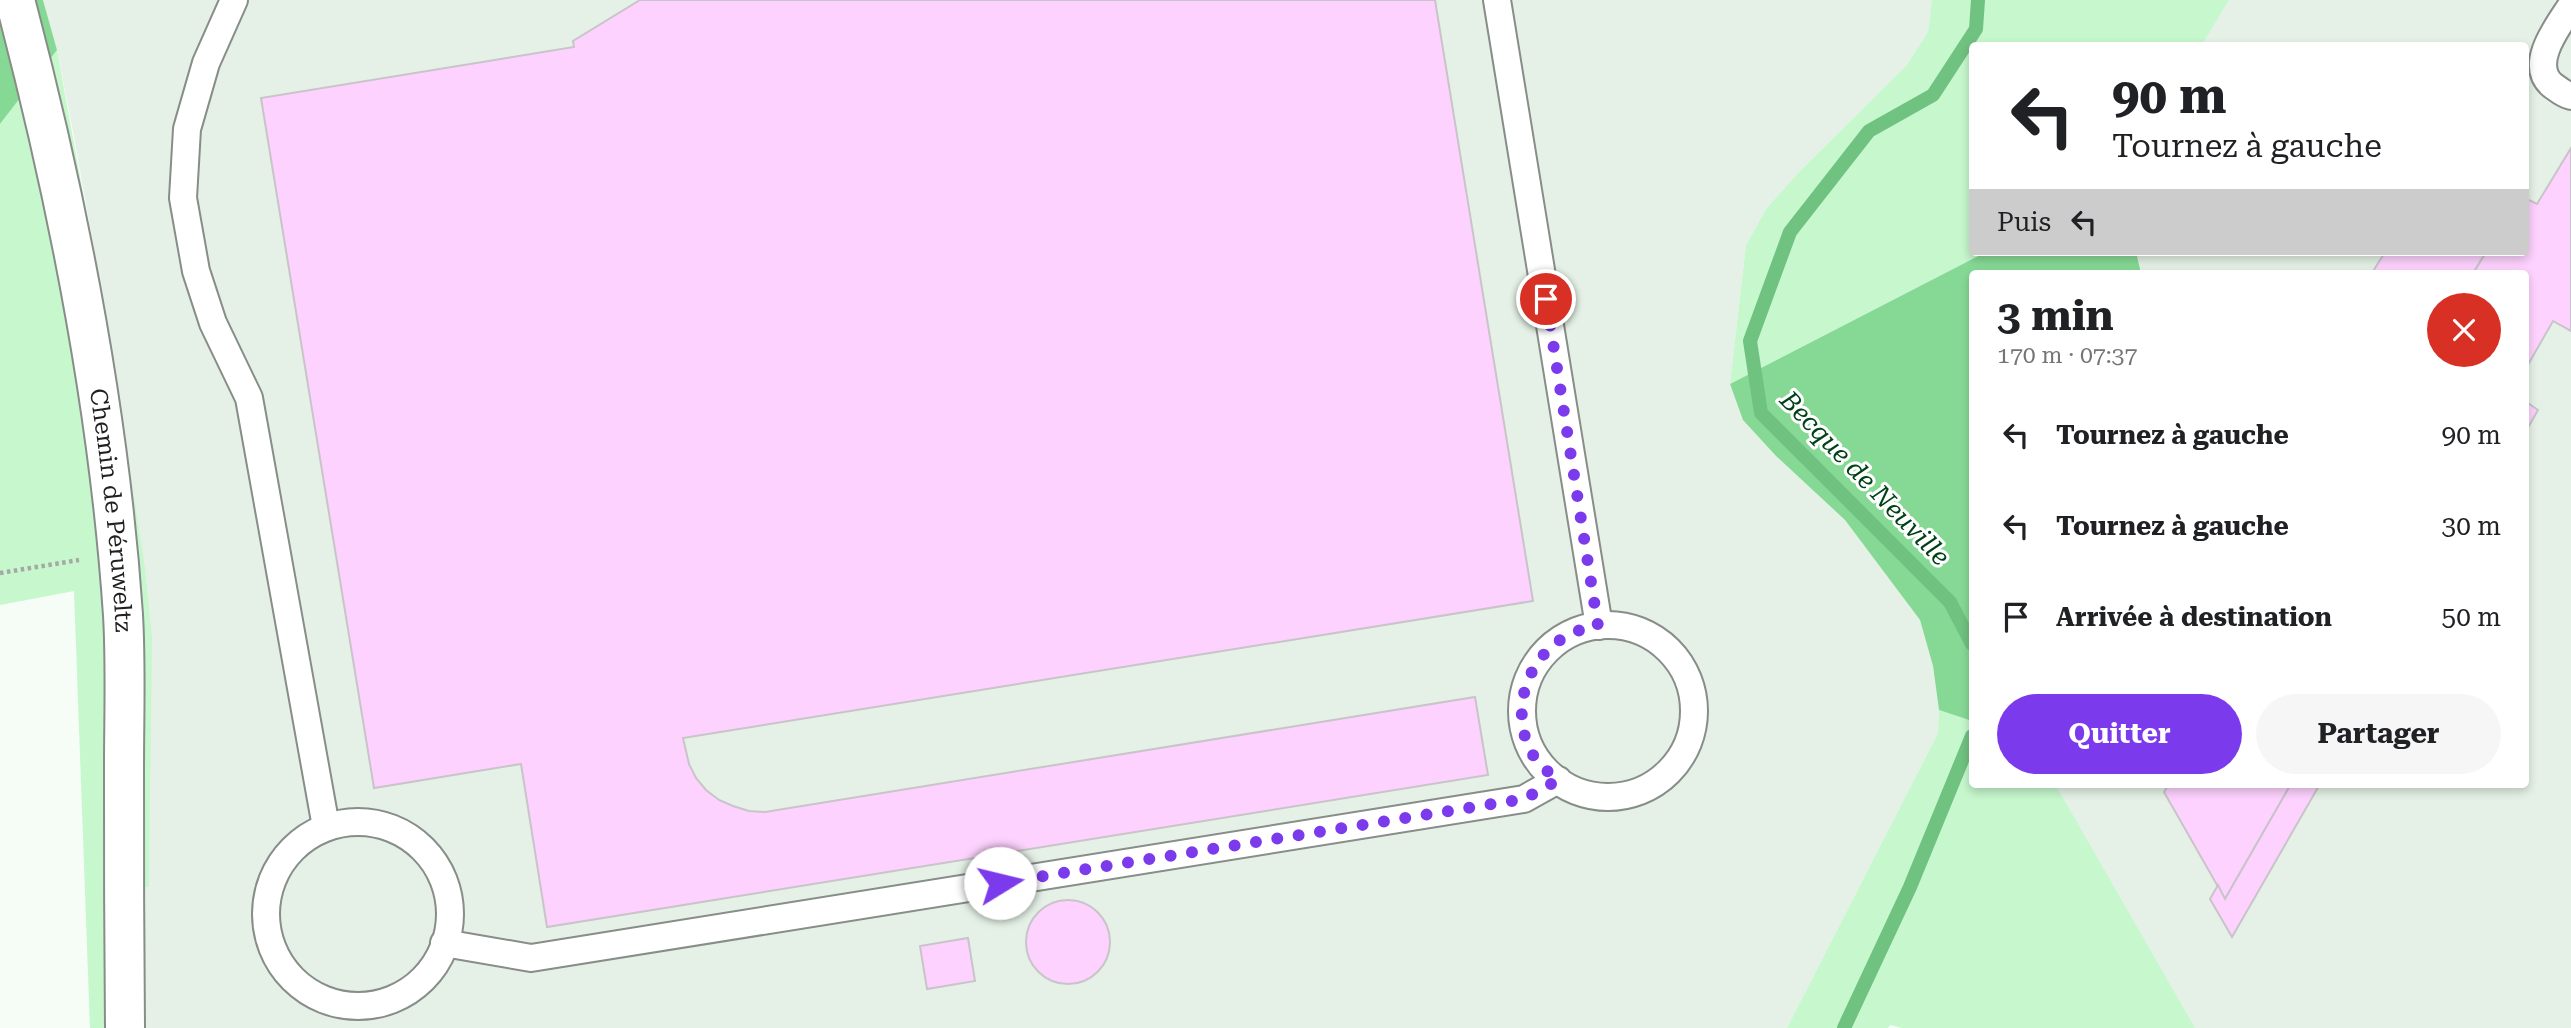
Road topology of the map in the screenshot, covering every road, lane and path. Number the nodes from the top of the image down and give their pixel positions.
1 (15, 0) edge
2 (234, 0) edge
3 (1497, 0) edge
4 (2571, 6) edge
5 (2571, 96) edge
6 (117, 554) junction
7 (0, 573) edge
8 (1598, 626) junction
9 (1558, 780) junction
10 (326, 827) junction
11 (444, 943) junction
12 (125, 1028) edge

1 - 6 street, Chemin de Péruweltz
2 - 10 lane
3 - 8 lane
4 - 5 lane
6 - 7 path
6 - 12 street, Chemin de Péruweltz
8 - 9 lane
8 - 9 lane
9 - 11 lane
10 - 11 lane
10 - 11 lane

